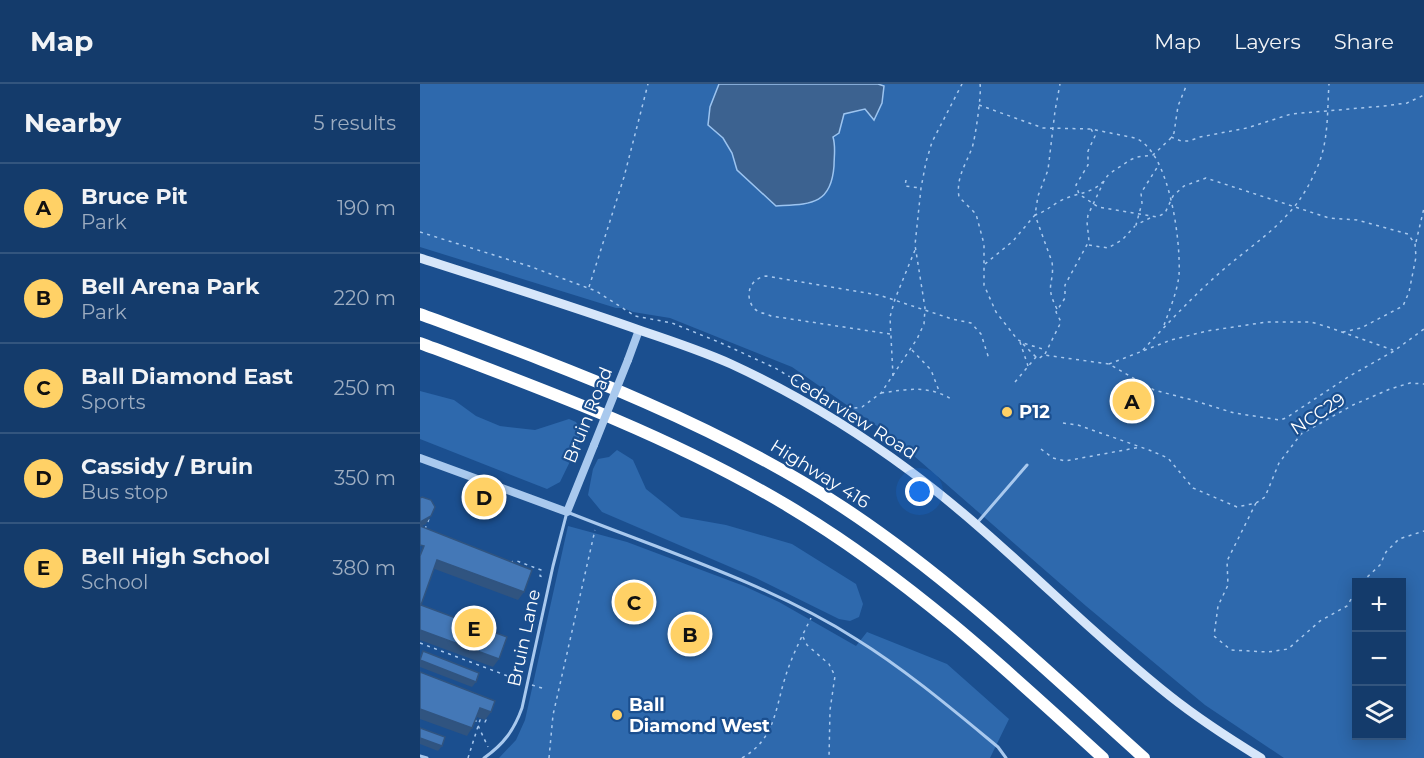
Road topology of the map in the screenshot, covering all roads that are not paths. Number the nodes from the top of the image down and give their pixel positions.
1 (420, 258) edge
2 (420, 314) edge
3 (639, 330) junction
4 (420, 343) edge
5 (420, 458) edge
6 (1027, 465) dead end
7 (567, 512) junction
8 (976, 525) junction
9 (420, 756) edge
10 (1140, 757) edge
11 (427, 758) edge
12 (484, 758) edge
13 (1006, 758) edge
14 (1102, 758) edge
15 (1261, 758) edge

1 - 3 main road, Cedarview Road
2 - 10 highway, Highway 416
3 - 7 street, Bruin Road, bridge
3 - 8 main road, Cedarview Road
4 - 14 highway
5 - 7 street
6 - 8 lane
7 - 12 lane, Bruin Lane
7 - 13 lane
8 - 15 main road, Cedarview Road
9 - 11 lane

